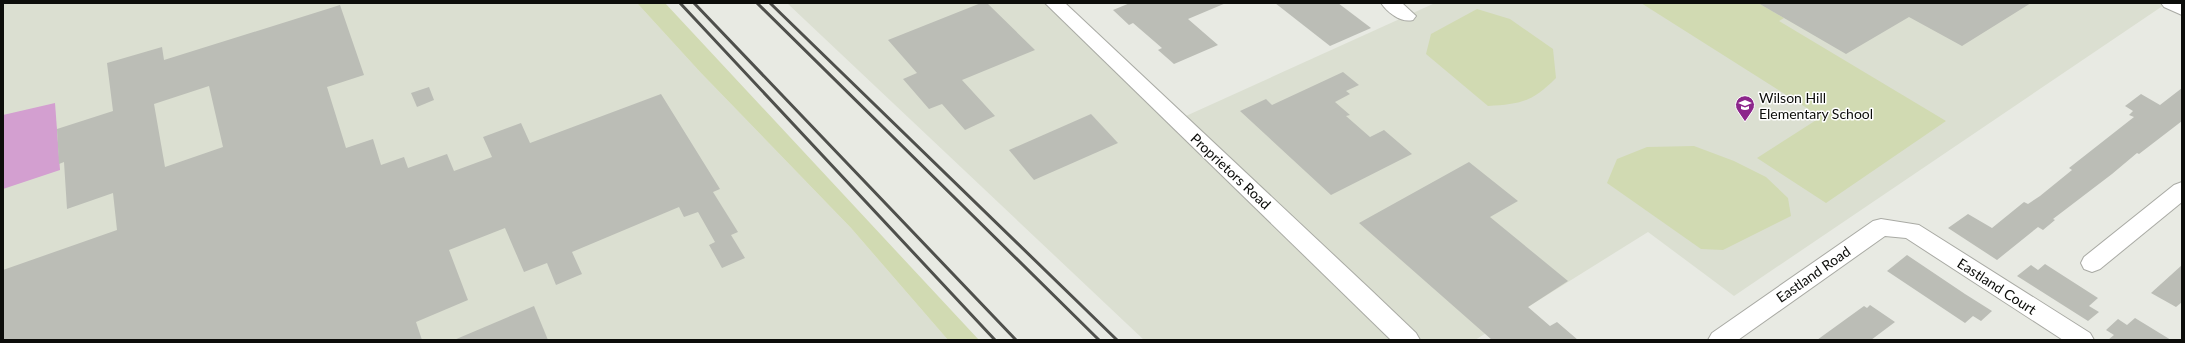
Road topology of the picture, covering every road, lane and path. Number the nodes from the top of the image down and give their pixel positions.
1 (1054, 3) edge
2 (1390, 3) edge
3 (1407, 16) dead end
4 (2182, 190) edge
5 (1911, 231) joint
6 (2092, 263) dead end
7 (1407, 340) edge
8 (1720, 340) edge
9 (2082, 340) edge

1 - 7 street, Proprietors Road
2 - 3 street
4 - 6 street
5 - 8 street, Eastland Road
5 - 9 street, Eastland Court

